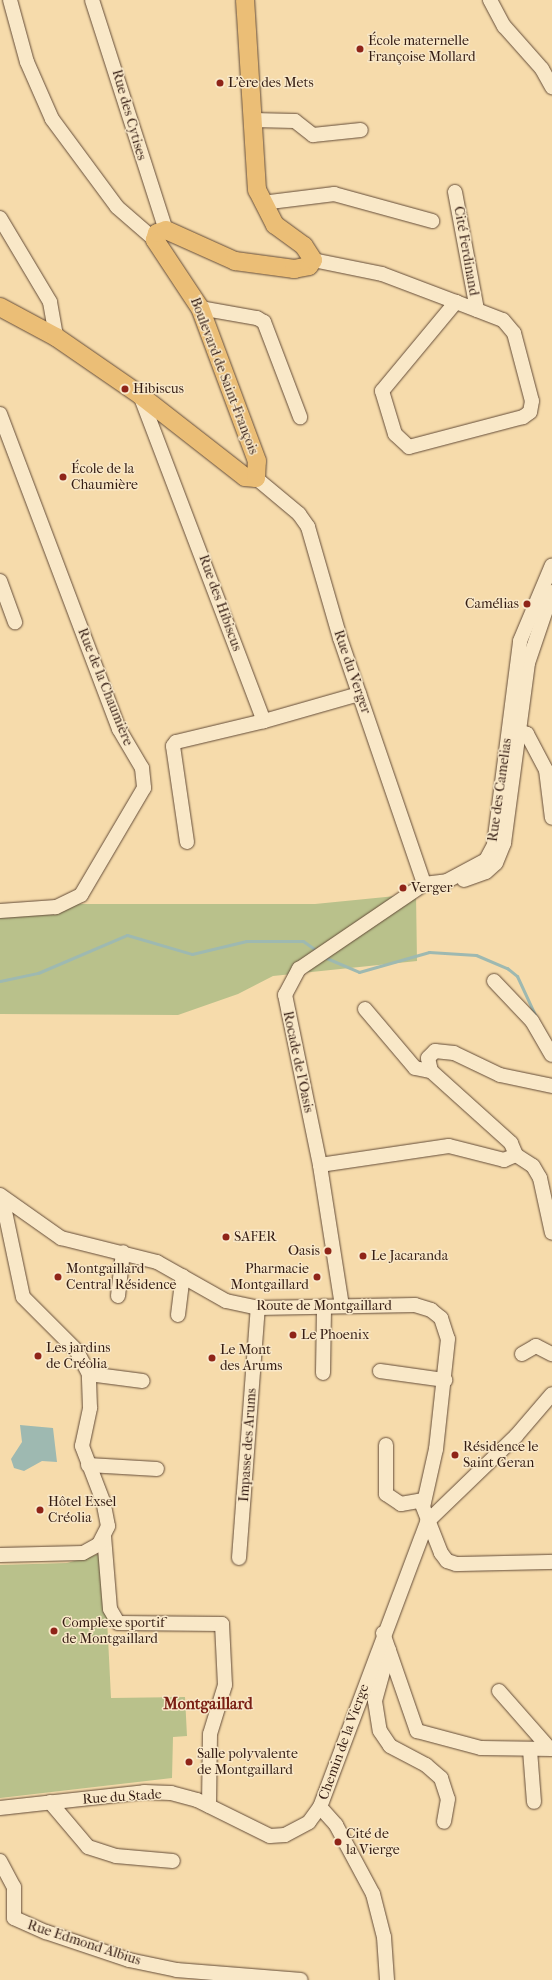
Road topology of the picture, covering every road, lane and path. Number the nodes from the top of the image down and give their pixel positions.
1 (10, 0) edge
2 (92, 0) edge
3 (245, 0) edge
4 (490, 0) edge
5 (547, 68) edge
6 (552, 87) edge
7 (253, 120) junction
8 (361, 130) dead end
9 (456, 192) dead end
10 (262, 203) junction
11 (0, 218) edge
12 (432, 221) dead end
13 (160, 235) junction
14 (312, 260) junction
15 (456, 302) junction
16 (0, 307) edge
17 (200, 308) junction
18 (477, 310) junction
19 (56, 337) junction
20 (140, 395) junction
21 (0, 414) edge
22 (300, 417) dead end
23 (256, 478) junction
24 (552, 566) edge
25 (0, 581) edge
26 (552, 592) edge
27 (15, 622) dead end
28 (359, 694) junction
29 (264, 721) junction
30 (513, 729) junction
31 (552, 818) edge
32 (187, 842) dead end
33 (424, 884) junction
34 (0, 911) edge
35 (494, 981) dead end
36 (365, 1009) dead end
37 (552, 1054) edge
38 (432, 1071) junction
39 (552, 1086) edge
40 (516, 1155) junction
41 (320, 1165) junction
42 (1, 1196) edge
43 (552, 1233) edge
44 (123, 1252) junction
45 (183, 1276) junction
46 (118, 1296) dead end
47 (324, 1306) junction
48 (342, 1306) junction
49 (258, 1308) junction
50 (178, 1315) dead end
51 (522, 1354) dead end
52 (552, 1354) edge
53 (380, 1371) dead end
54 (323, 1373) dead end
55 (88, 1374) junction
56 (445, 1380) junction
57 (143, 1381) dead end
58 (552, 1394) edge
59 (386, 1445) dead end
60 (88, 1465) junction
61 (157, 1469) dead end
62 (424, 1500) junction
63 (427, 1522) junction
64 (104, 1536) junction
65 (0, 1555) edge
66 (239, 1558) dead end
67 (552, 1562) edge
68 (383, 1633) junction
69 (389, 1650) junction
70 (499, 1691) dead end
71 (550, 1748) edge
72 (530, 1750) junction
73 (50, 1802) junction
74 (534, 1802) dead end
75 (209, 1806) junction
76 (320, 1807) junction
77 (0, 1808) edge
78 (444, 1822) dead end
79 (0, 1861) edge
80 (173, 1861) dead end
81 (263, 1978) edge
82 (301, 1980) edge
83 (387, 1980) edge

1 - 13 street
2 - 13 street, Rue des Cytises
3 - 7 main road
4 - 5 street
5 - 6 street
7 - 8 street
7 - 10 main road
9 - 18 street, Cité Ferdinand
10 - 12 street
10 - 14 main road
11 - 19 street
13 - 14 main road
13 - 17 main road, Boulevard de Saint-François
14 - 15 street
15 - 18 street
15 - 18 street
16 - 19 main road, Boulevard de Saint-François
17 - 22 street
17 - 23 main road, Boulevard de Saint-François
19 - 20 main road, Boulevard de Saint-François
20 - 23 main road, Boulevard de Saint-François
20 - 29 street, Rue des Hibiscus
21 - 34 street, Rue de la Chaumière
23 - 28 street, Rue du Verger
24 - 30 street, Rue des Camelias
25 - 27 street
26 - 30 street, Rue des Camelias
28 - 29 street
28 - 33 street, Rue du Verger
29 - 32 street
30 - 31 street
30 - 33 street, Rue des Camelias
33 - 41 street, Rocade de l'Oasis
35 - 37 street
36 - 38 street
38 - 39 street
38 - 40 street
40 - 41 street
40 - 43 street
41 - 48 street, Rocade de l'Oasis
42 - 44 street, Route de Montgaillard
42 - 55 street
44 - 45 street, Route de Montgaillard
44 - 46 street
45 - 49 street, Route de Montgaillard
45 - 50 street
47 - 48 street, Route de Montgaillard
47 - 49 street, Route de Montgaillard
47 - 54 street
48 - 56 street, Route de Montgaillard
49 - 66 street, Impasse des Arums
51 - 52 street
53 - 56 street
55 - 57 street
55 - 60 street
56 - 62 street, Route de Montgaillard
58 - 63 street
59 - 62 street
60 - 61 street
60 - 64 street
62 - 63 street, Route de Montgaillard
63 - 67 street
63 - 68 street, Chemin de la Vierge
64 - 65 street
64 - 75 street
68 - 69 street
68 - 76 street, Chemin de la Vierge
69 - 72 street
69 - 78 street
70 - 71 street
71 - 72 street
72 - 74 street
73 - 75 street, Rue du Stade
73 - 77 street, Rue du Stade
73 - 80 street
75 - 76 street, Rue du Stade
76 - 83 street, Chemin de la Vierge
79 - 81 street, Rue Edmond Albius
81 - 82 street, Rue Edmond Albius

